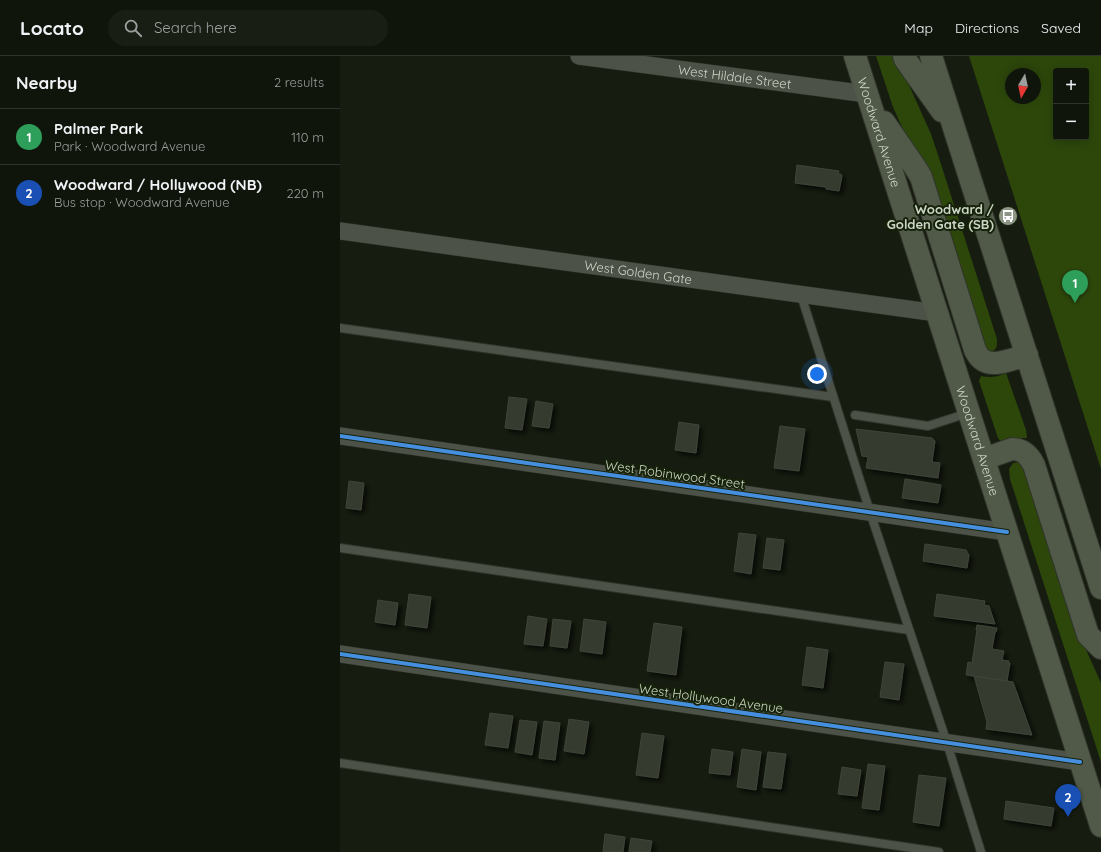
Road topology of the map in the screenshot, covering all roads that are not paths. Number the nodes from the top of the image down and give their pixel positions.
1 (579, 56) edge
2 (855, 56) edge
3 (904, 56) edge
4 (931, 56) edge
5 (869, 97) junction
6 (954, 128) junction
7 (340, 231) edge
8 (801, 295) junction
9 (937, 313) junction
10 (340, 328) edge
11 (1027, 355) junction
12 (833, 397) junction
13 (969, 413) junction
14 (856, 416) dead end
15 (340, 436) edge
16 (984, 459) junction
17 (870, 512) junction
18 (1007, 532) junction
19 (340, 548) edge
20 (1101, 588) edge
21 (909, 630) junction
22 (1101, 648) edge
23 (340, 654) edge
24 (947, 743) junction
25 (1080, 762) junction
26 (340, 763) edge
27 (1100, 819) edge
28 (939, 852) edge
29 (981, 852) edge

1 - 5 street, West Hildale Street
2 - 5 main road, Woodward Avenue
3 - 6 main road
4 - 6 main road
5 - 9 main road, Woodward Avenue
5 - 11 main road
6 - 11 main road
7 - 8 street, West Golden Gate
8 - 9 street, West Golden Gate
8 - 12 lane
9 - 13 main road, Woodward Avenue
10 - 12 lane
11 - 20 main road
12 - 17 lane
13 - 14 lane
13 - 16 main road, Woodward Avenue
15 - 17 street, West Robinwood Street
16 - 18 main road, Woodward Avenue
16 - 22 main road
17 - 18 street, West Robinwood Street
17 - 21 lane
18 - 25 main road, Woodward Avenue
19 - 21 lane
21 - 24 lane
23 - 24 street, West Hollywood Avenue
24 - 25 street, West Hollywood Avenue
24 - 29 lane
25 - 27 main road, Woodward Avenue
26 - 28 lane

